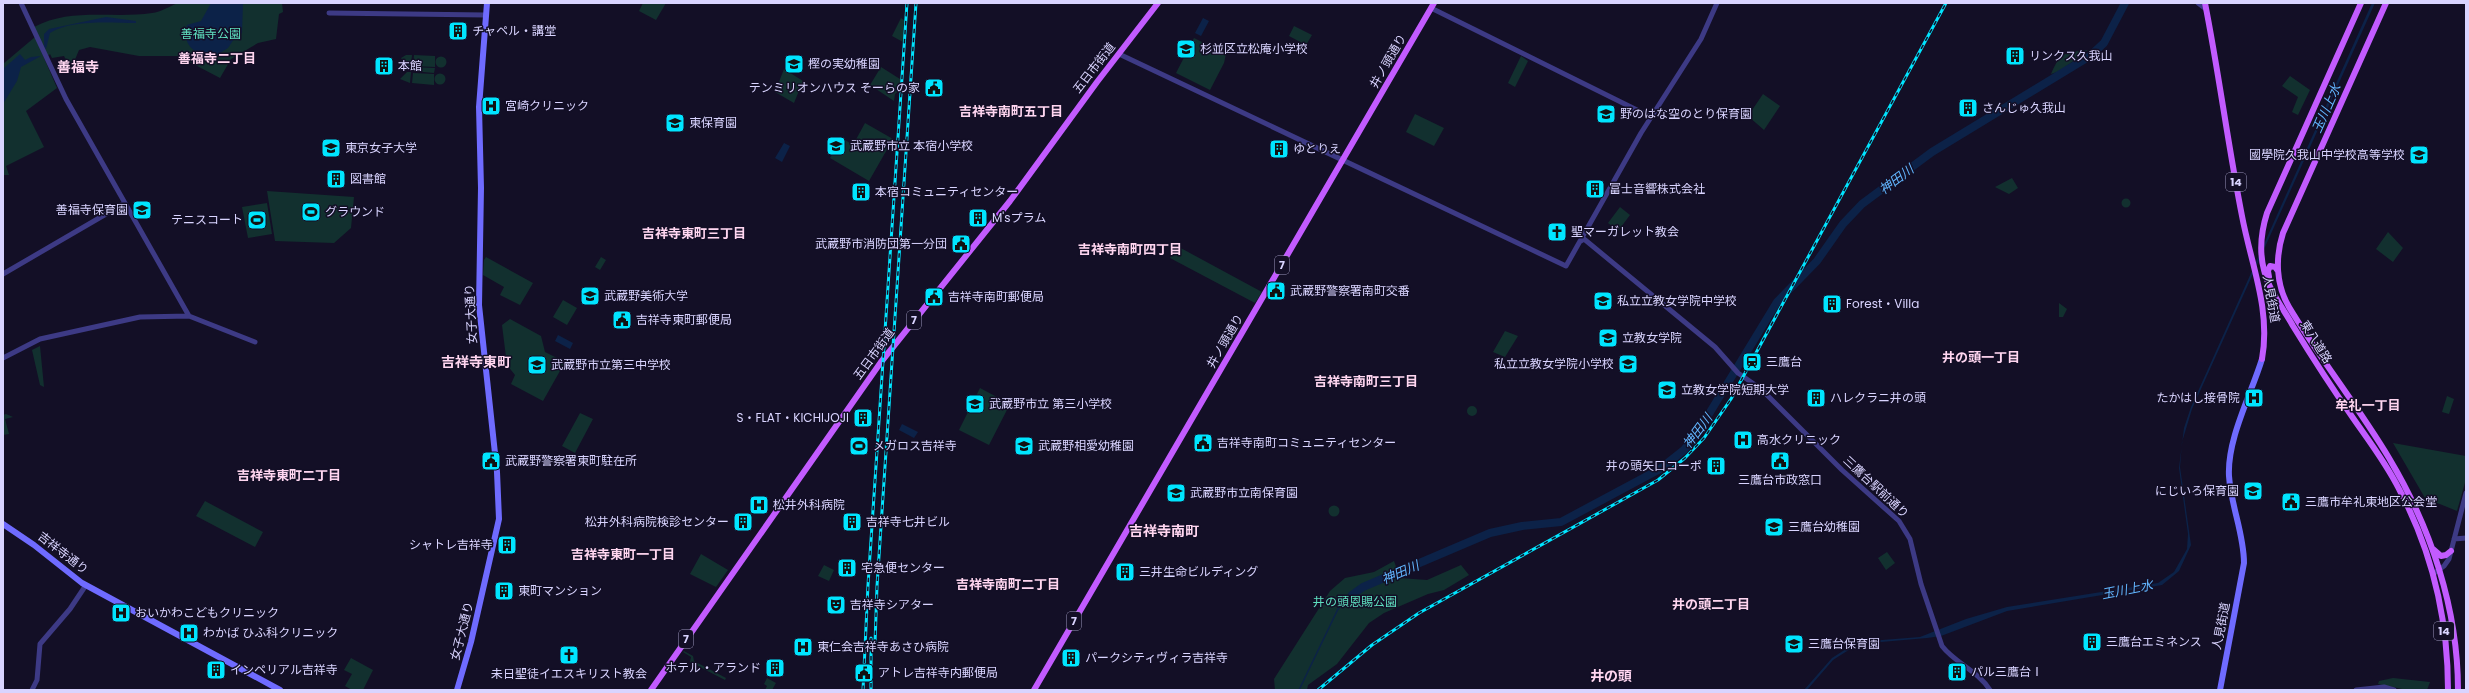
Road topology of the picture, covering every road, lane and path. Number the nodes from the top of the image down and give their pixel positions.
1 (21, 3) edge
2 (487, 3) edge
3 (1158, 3) edge
4 (1717, 3) edge
5 (2198, 3) edge
6 (2361, 3) edge
7 (2386, 3) edge
8 (1433, 6) edge
9 (2206, 6) edge
10 (329, 13) dead end
11 (486, 15) junction
12 (1119, 54) junction
13 (1651, 117) junction
14 (1343, 160) junction
15 (125, 203) junction
16 (1581, 241) junction
17 (2278, 271) junction
18 (3, 274) edge
19 (2276, 298) junction
20 (189, 316) junction
21 (255, 342) dead end
22 (3, 358) edge
23 (2466, 493) edge
24 (3, 524) edge
25 (2466, 538) edge
26 (2454, 539) junction
27 (2428, 541) junction
28 (2451, 551) junction
29 (2439, 570) junction
30 (2433, 574) junction
31 (86, 585) junction
32 (32, 690) edge
33 (280, 690) edge
34 (457, 690) edge
35 (651, 690) edge
36 (1034, 690) edge
37 (1990, 690) edge
38 (2220, 690) edge
39 (2356, 690) edge
40 (2394, 690) edge
41 (2448, 690) edge
42 (2458, 690) edge

1 - 15 street
2 - 11 main road, 女子大通り
3 - 12 main road, 五日市街道 / 7
4 - 13 street
5 - 9 street
6 - 19 main road, 東八道路 / 14
7 - 17 main road, 東八道路 / 14
8 - 13 street
8 - 14 main road, 井ノ頭通り / 7
9 - 38 main road, 人見街道 / 14
10 - 11 street
11 - 34 main road, 女子大通り
12 - 14 street
12 - 35 main road, 五日市街道 / 7
13 - 16 street
14 - 16 street
14 - 36 main road, 井ノ頭通り / 7
15 - 18 street
15 - 20 street
16 - 37 street, 三鷹台駅前通り
17 - 19 main road
17 - 27 main road, 東八道路 / 14
19 - 30 main road, 東八道路 / 14
20 - 21 street
20 - 22 street
23 - 26 street
24 - 31 main road, 吉祥寺通り
25 - 26 street
26 - 28 street
27 - 28 main road
27 - 29 main road, 東八道路 / 14
28 - 29 street
29 - 30 street
29 - 42 main road, 東八道路 / 14
30 - 41 main road, 東八道路 / 14
31 - 32 street
31 - 33 main road, 吉祥寺通り
39 - 40 street

